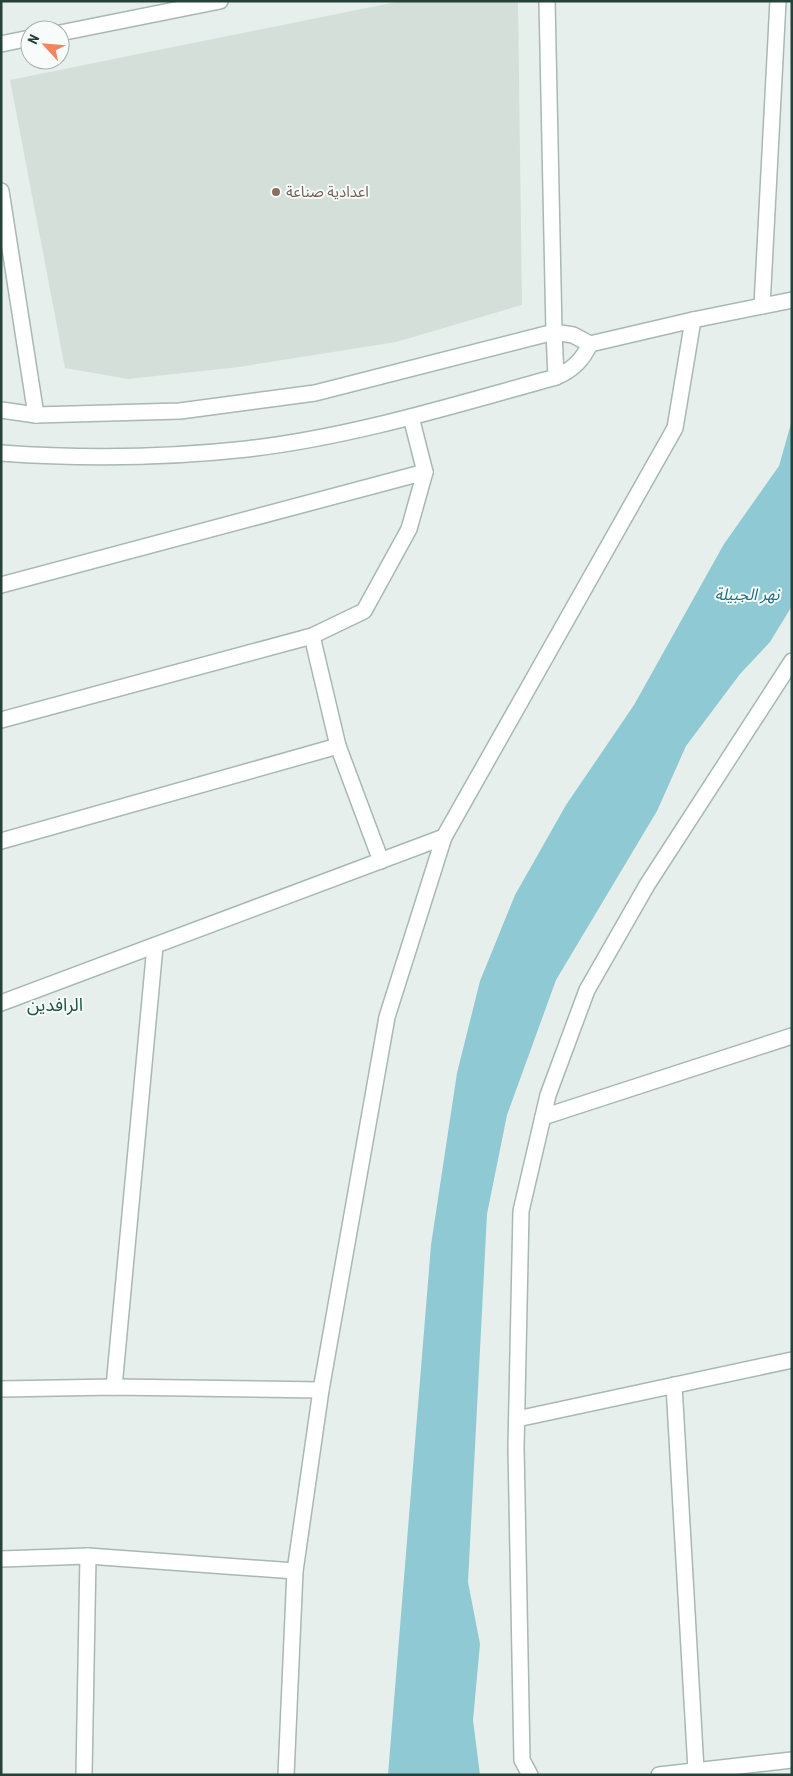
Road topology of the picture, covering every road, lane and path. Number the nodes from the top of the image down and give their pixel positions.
1 (547, 1) edge
2 (778, 1) edge
3 (215, 2) edge
4 (70, 31) edge
5 (20, 40) edge
6 (1, 44) edge
7 (1, 191) edge
8 (792, 300) edge
9 (762, 306) junction
10 (692, 320) junction
11 (554, 332) junction
12 (590, 344) junction
13 (556, 377) junction
14 (1, 410) edge
15 (36, 414) junction
16 (411, 417) junction
17 (1, 453) edge
18 (426, 472) junction
19 (1, 584) edge
20 (312, 636) junction
21 (792, 661) edge
22 (784, 681) edge
23 (1, 720) edge
24 (338, 746) junction
25 (444, 838) junction
26 (1, 842) edge
27 (381, 861) junction
28 (155, 946) junction
29 (1, 1004) edge
30 (792, 1036) edge
31 (543, 1117) junction
32 (792, 1360) edge
33 (674, 1385) junction
34 (114, 1387) junction
35 (1, 1389) edge
36 (321, 1390) junction
37 (517, 1419) junction
38 (88, 1556) junction
39 (1, 1559) edge
40 (294, 1571) junction
41 (792, 1760) edge
42 (696, 1770) junction
43 (84, 1775) edge
44 (286, 1775) edge
45 (530, 1775) edge
46 (660, 1775) edge

1 - 11 street
2 - 9 street
3 - 4 street
5 - 6 street
7 - 15 street
8 - 9 street
9 - 10 street
10 - 12 street
10 - 25 street
11 - 12 street
11 - 13 street
11 - 15 street
12 - 13 street
13 - 16 street
14 - 15 street
16 - 17 street
16 - 18 street
18 - 19 street
18 - 20 street
20 - 23 street
20 - 24 street
21 - 22 street
22 - 31 street
24 - 26 street
24 - 27 street
25 - 27 street
25 - 36 street
27 - 28 street
28 - 29 street
28 - 34 street
30 - 31 street
31 - 37 street
32 - 33 street
33 - 37 street
33 - 42 street
34 - 35 street
34 - 36 street
36 - 40 street
37 - 45 street
38 - 39 street
38 - 40 street
38 - 43 street
40 - 44 street
41 - 42 street
42 - 46 street

